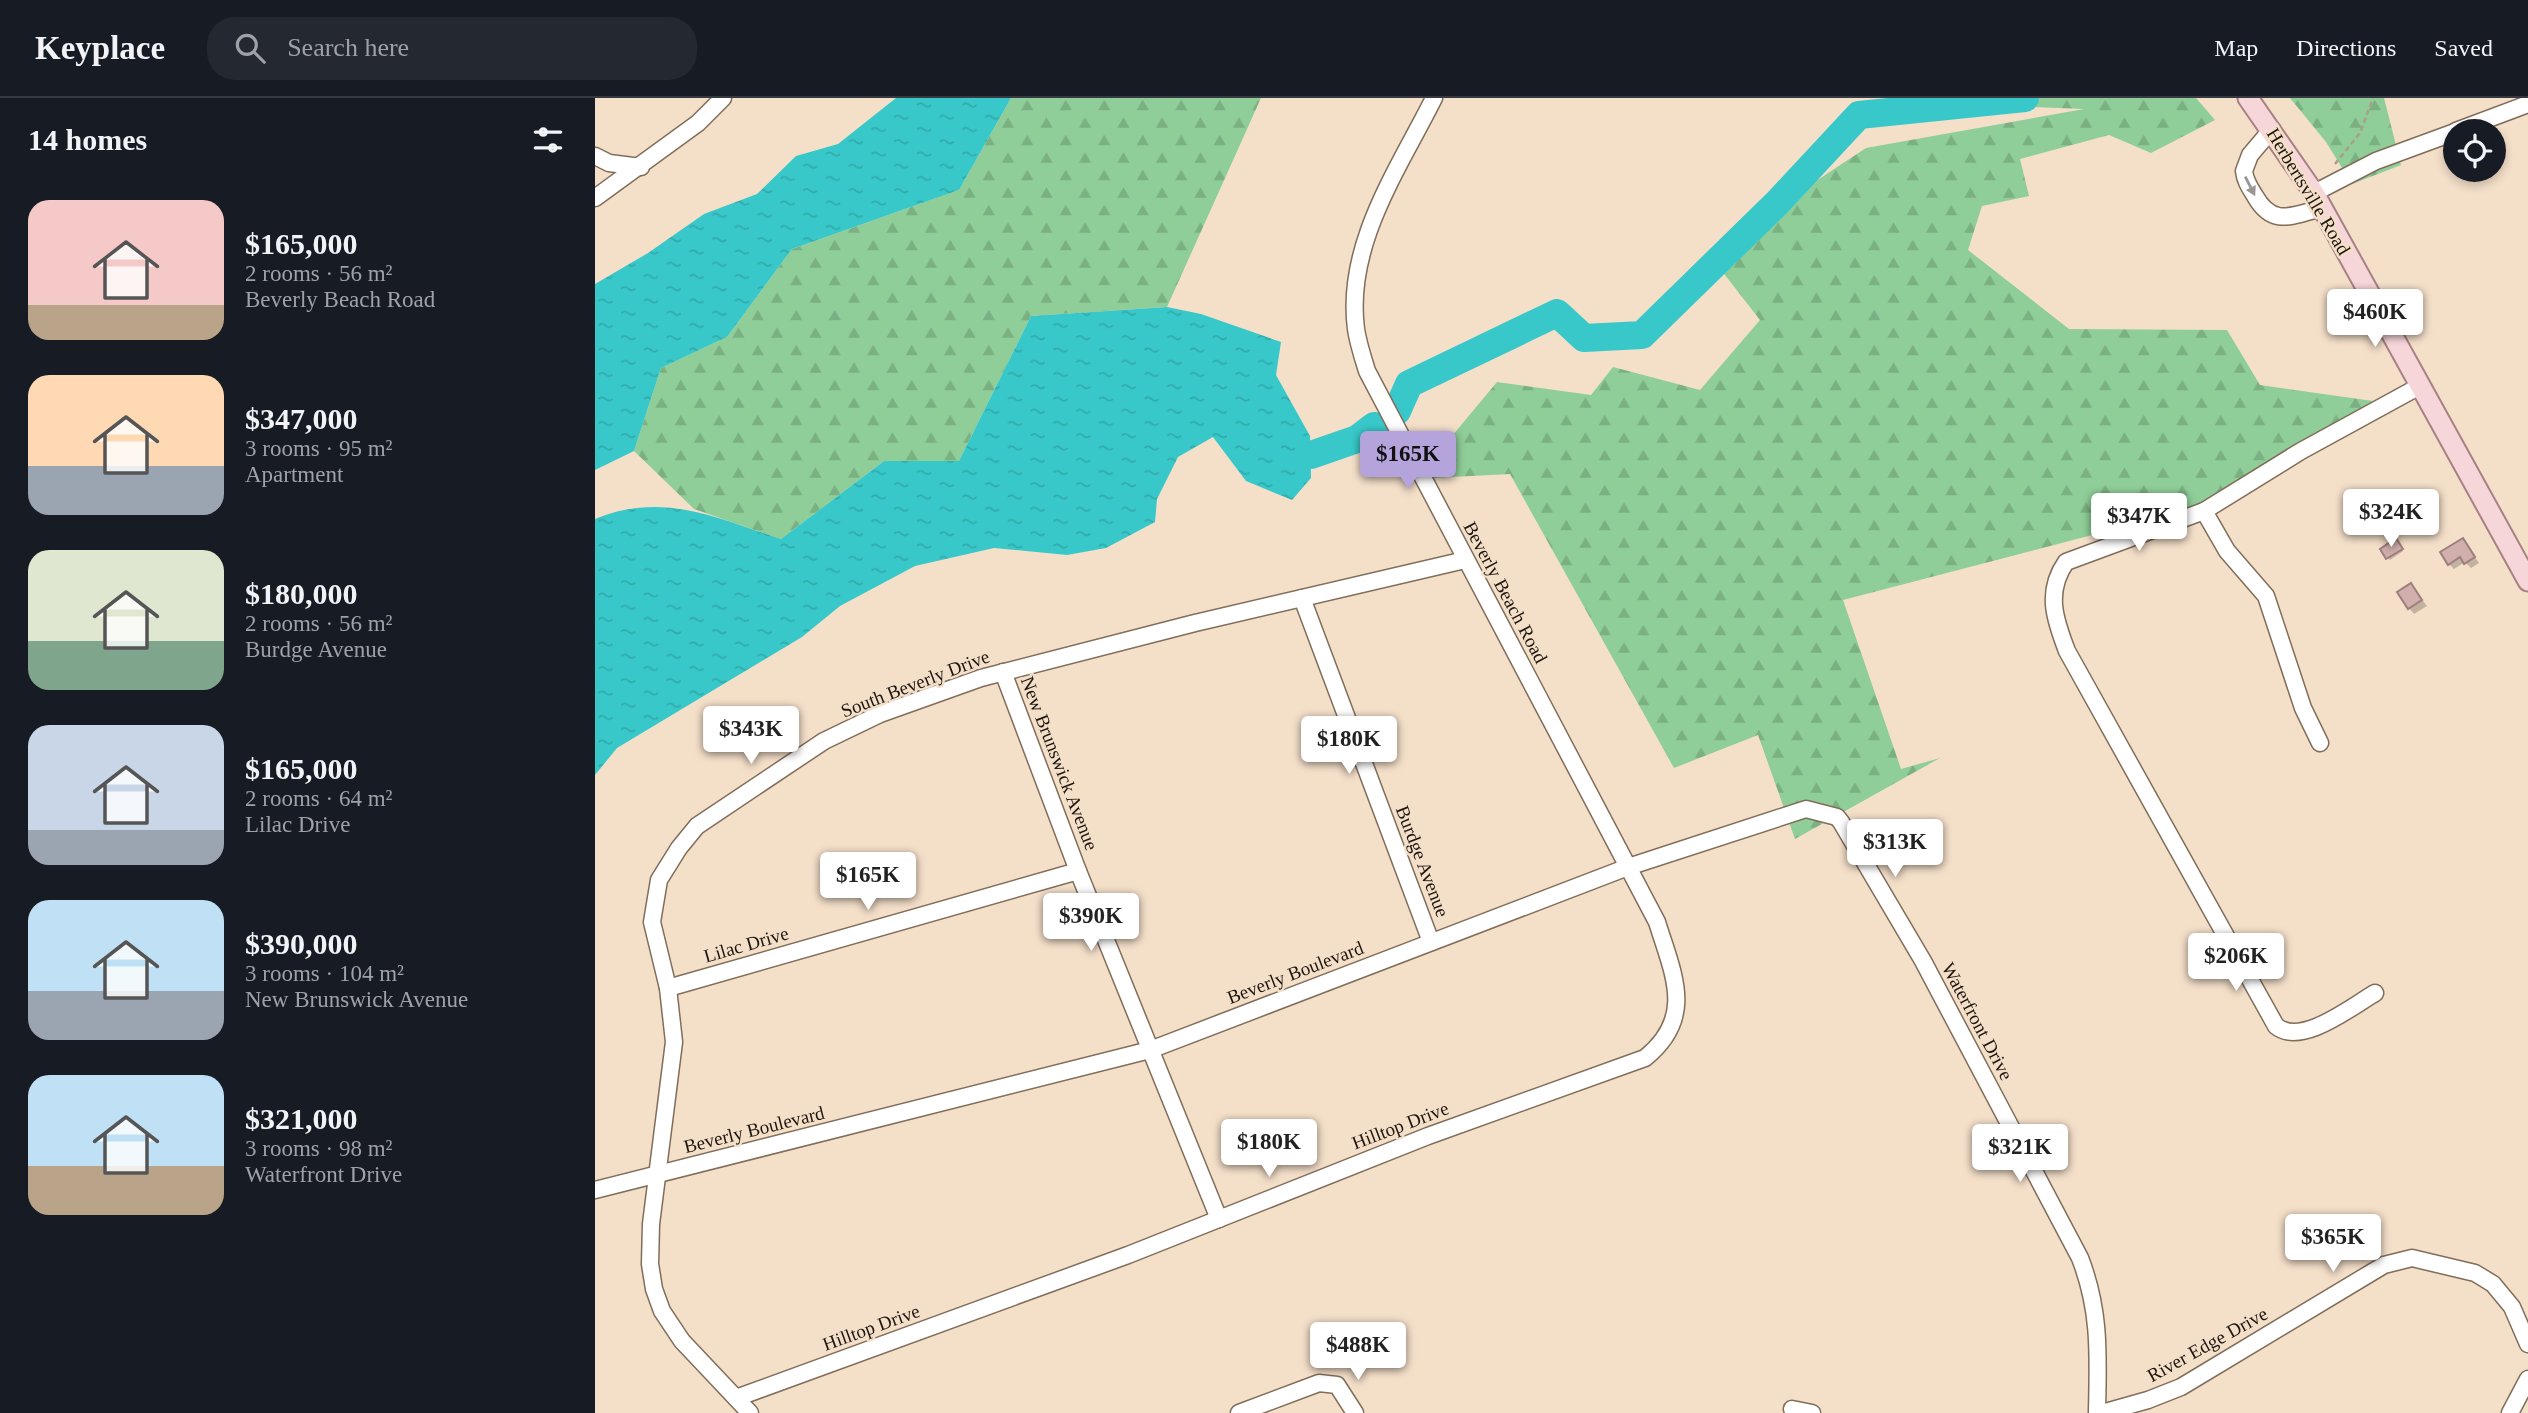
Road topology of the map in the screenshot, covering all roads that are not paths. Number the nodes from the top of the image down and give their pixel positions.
1 (723, 98) edge
2 (1434, 98) edge
3 (2248, 98) edge
4 (2528, 104) edge
5 (2488, 119) edge
6 (2272, 129) junction
7 (2443, 136) edge
8 (595, 156) edge
9 (641, 167) junction
10 (595, 198) edge
11 (2318, 200) junction
12 (2419, 387) junction
13 (2204, 511) junction
14 (1465, 560) junction
15 (2528, 581) edge
16 (1301, 598) junction
17 (1003, 672) junction
18 (2321, 743) dead end
19 (1628, 867) junction
20 (1078, 871) junction
21 (1431, 942) junction
22 (1923, 961) joint
23 (668, 988) junction
24 (2375, 993) dead end
25 (1150, 1050) junction
26 (658, 1174) junction
27 (595, 1190) edge
28 (1219, 1219) junction
29 (2528, 1344) edge
30 (2528, 1379) edge
31 (736, 1398) junction
32 (1792, 1409) dead end
33 (750, 1413) edge
34 (1239, 1413) edge
35 (1355, 1413) edge
36 (1812, 1413) edge
37 (2100, 1413) edge
38 (2510, 1413) edge

1 - 9 street
2 - 14 street, Beverly Beach Road
3 - 6 main road, Herbertsville Road
4 - 5 street
6 - 11 main road, Herbertsville Road
6 -> 11 street
7 - 11 street
8 - 9 street
9 - 10 street
11 - 12 main road, Herbertsville Road
12 - 13 street
12 - 15 main road, Herbertsville Road
13 - 18 street
13 - 24 street
14 - 16 street, South Beverly Drive
14 - 19 street, Beverly Beach Road
16 - 17 street, South Beverly Drive
16 - 21 street, Burdge Avenue
17 - 20 street, New Brunswick Avenue
17 - 23 street, South Beverly Drive
19 - 21 street, Beverly Boulevard
19 - 22 street, Beverly Boulevard
19 - 28 street, Hilltop Drive
20 - 23 street, Lilac Drive
20 - 25 street, New Brunswick Avenue
21 - 25 street, Beverly Boulevard
22 - 37 street, Waterfront Drive
23 - 26 street, South Beverly Drive
25 - 26 street, Beverly Boulevard
25 - 28 street, New Brunswick Avenue
26 - 27 street, Beverly Boulevard
26 - 31 street, South Beverly Drive
28 - 31 street, Hilltop Drive
29 - 37 street, River Edge Drive
30 - 38 street
31 - 33 street, South Beverly Drive
32 - 36 street
34 - 35 street

